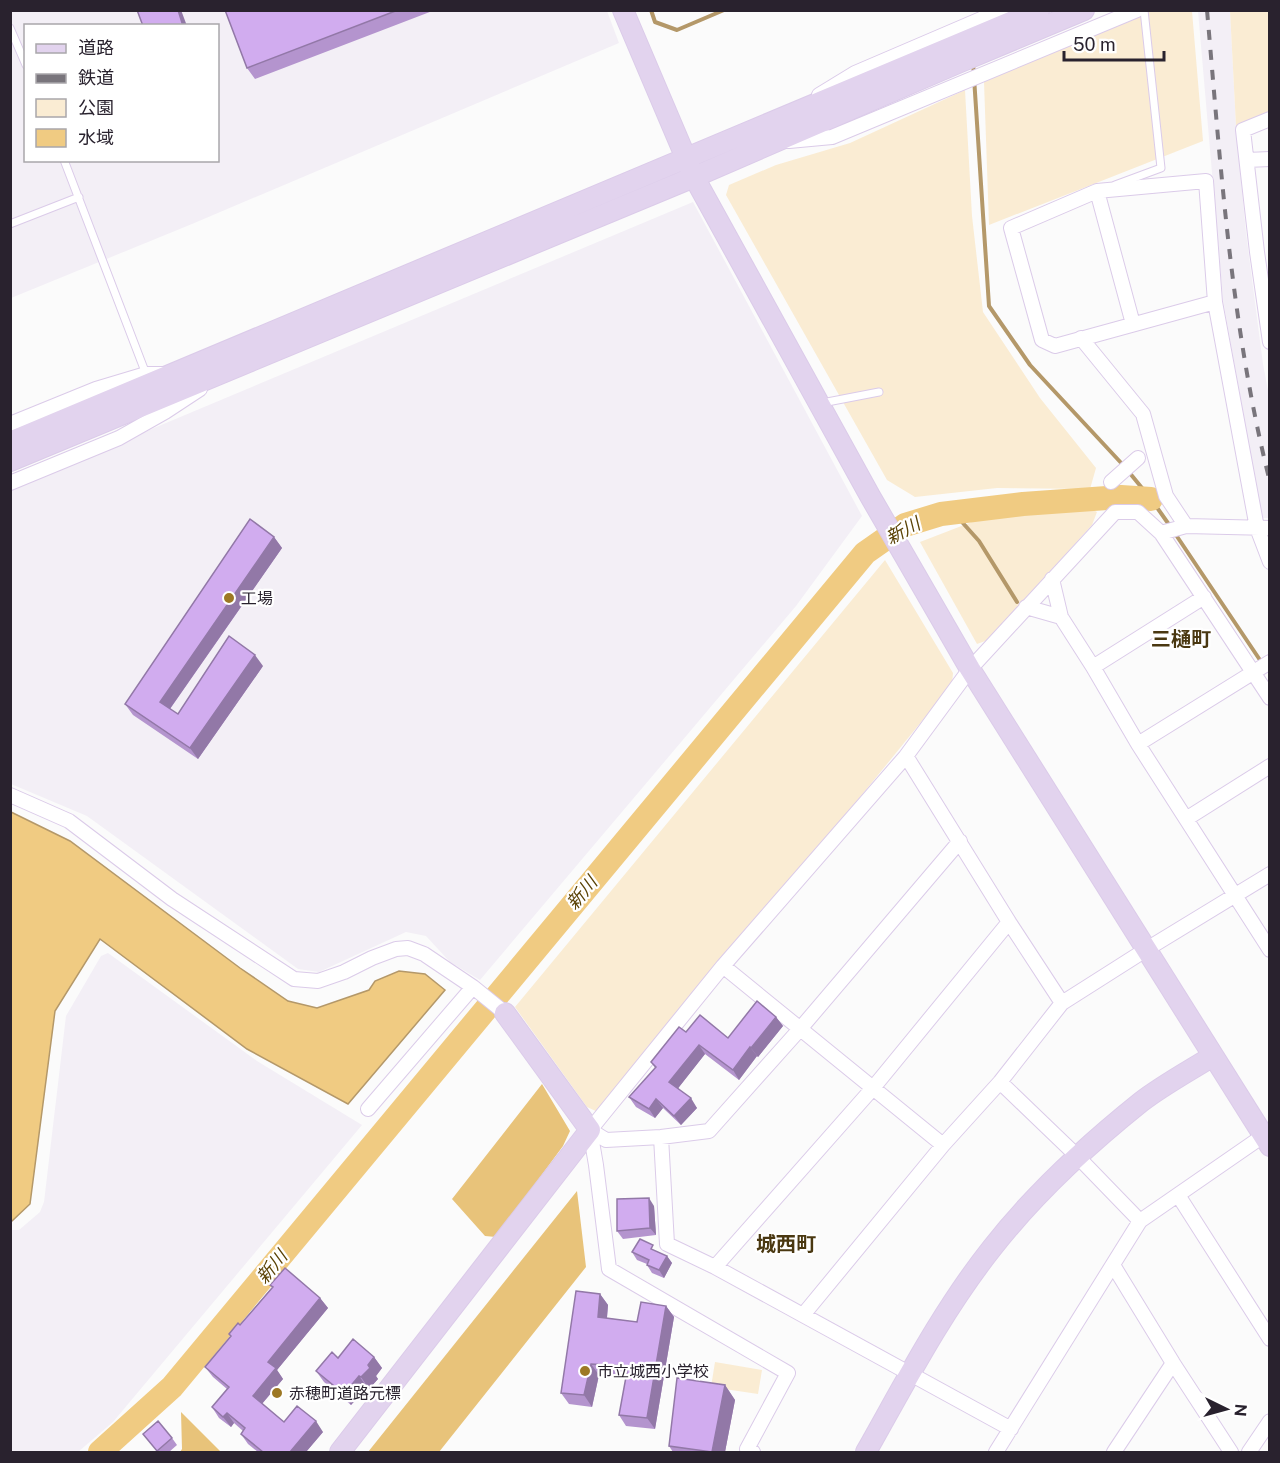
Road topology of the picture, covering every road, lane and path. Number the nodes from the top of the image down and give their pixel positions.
1 (623, 10) edge
2 (1002, 10) edge
3 (1039, 10) edge
4 (1084, 10) edge
5 (1137, 10) edge
6 (1144, 10) edge
7 (10, 28) edge
8 (961, 35) junction
9 (24, 60) edge
10 (1269, 119) edge
11 (776, 142) junction
12 (686, 158) junction
13 (1269, 159) edge
14 (1247, 160) junction
15 (65, 162) edge
16 (694, 177) junction
17 (1097, 191) junction
18 (79, 197) junction
19 (10, 224) edge
20 (1263, 252) edge
21 (1215, 302) junction
22 (1133, 324) junction
23 (1081, 338) junction
24 (1269, 342) edge
25 (224, 372) junction
26 (146, 374) junction
27 (172, 374) junction
28 (879, 392) dead end
29 (819, 403) junction
30 (10, 424) edge
31 (10, 442) edge
32 (1138, 458) dead end
33 (10, 461) edge
34 (1111, 482) dead end
35 (10, 483) edge
36 (1263, 528) edge
37 (1173, 529) junction
38 (1269, 562) edge
39 (1052, 579) junction
40 (1204, 597) junction
41 (1026, 607) junction
42 (1061, 617) junction
43 (1093, 667) junction
44 (1260, 668) edge
45 (970, 669) junction
46 (1269, 698) edge
47 (1138, 744) junction
48 (906, 756) junction
49 (1269, 766) edge
50 (10, 795) edge
51 (1186, 819) junction
52 (960, 841) junction
53 (1269, 874) edge
54 (1235, 894) junction
55 (1009, 922) junction
56 (1147, 949) junction
57 (1269, 950) edge
58 (723, 966) junction
59 (473, 987) junction
60 (1062, 1003) junction
61 (505, 1013) joint
62 (800, 1029) junction
63 (1213, 1056) junction
64 (1000, 1082) junction
65 (873, 1088) junction
66 (368, 1109) dead end
67 (590, 1130) junction
68 (661, 1137) junction
69 (1266, 1141) edge
70 (943, 1145) junction
71 (1077, 1156) junction
72 (1178, 1195) junction
73 (1140, 1221) junction
74 (1113, 1265) junction
75 (715, 1267) junction
76 (803, 1315) junction
77 (1269, 1340) edge
78 (1173, 1363) junction
79 (910, 1373) junction
80 (1269, 1421) edge
81 (1011, 1429) junction
82 (748, 1451) edge
83 (340, 1452) edge
84 (866, 1452) edge
85 (996, 1452) edge
86 (1113, 1452) edge
87 (1231, 1452) edge
88 (1249, 1452) edge

1 - 12 street
2 - 8 street
3 - 8 street
4 - 11 street
5 - 11 street
6 - 17 lane
7 - 9 lane
8 - 12 street
10 - 14 street
11 - 16 street
12 - 16 street
12 - 27 street
13 - 14 street
14 - 20 street
15 - 18 lane
16 - 25 street
16 - 29 street
17 - 21 street
17 - 22 street
17 - 23 street
18 - 19 lane
18 - 26 lane
20 - 24 street
21 - 22 street
21 - 36 street
22 - 23 street
23 - 37 street
25 - 33 street
25 - 35 street
26 - 27 street
26 - 30 street
27 - 31 street
28 - 29 lane
29 - 45 street
32 - 34 street
36 - 37 street
36 - 38 street
37 - 39 street
37 - 40 street
39 - 41 street
39 - 42 street
40 - 43 street
40 - 44 street
41 - 42 street
41 - 45 street
42 - 43 street
43 - 47 street
44 - 46 street
44 - 47 street
45 - 48 street
45 - 56 street
47 - 51 street
48 - 52 street
48 - 58 street
49 - 51 street
50 - 59 street
51 - 54 street
52 - 55 street
52 - 62 street
53 - 54 street
54 - 56 street
54 - 57 street
55 - 60 street
55 - 65 street
56 - 60 street
56 - 63 street
58 - 62 street
58 - 67 street
59 - 61 street
59 - 66 street
60 - 64 street
61 - 67 street
62 - 65 street
62 - 68 street
63 - 69 street
63 - 71 street
64 - 70 street
64 - 71 street
65 - 70 street
65 - 75 street
67 - 68 street
67 - 82 street
67 - 83 street
68 - 75 street
69 - 72 street
70 - 76 street
71 - 73 street
71 - 79 street
72 - 73 street
72 - 77 street
73 - 74 street
74 - 78 street
74 - 81 street
75 - 76 street
76 - 79 street
78 - 86 street
78 - 87 street
79 - 81 street
79 - 84 street
80 - 88 street
81 - 85 street

